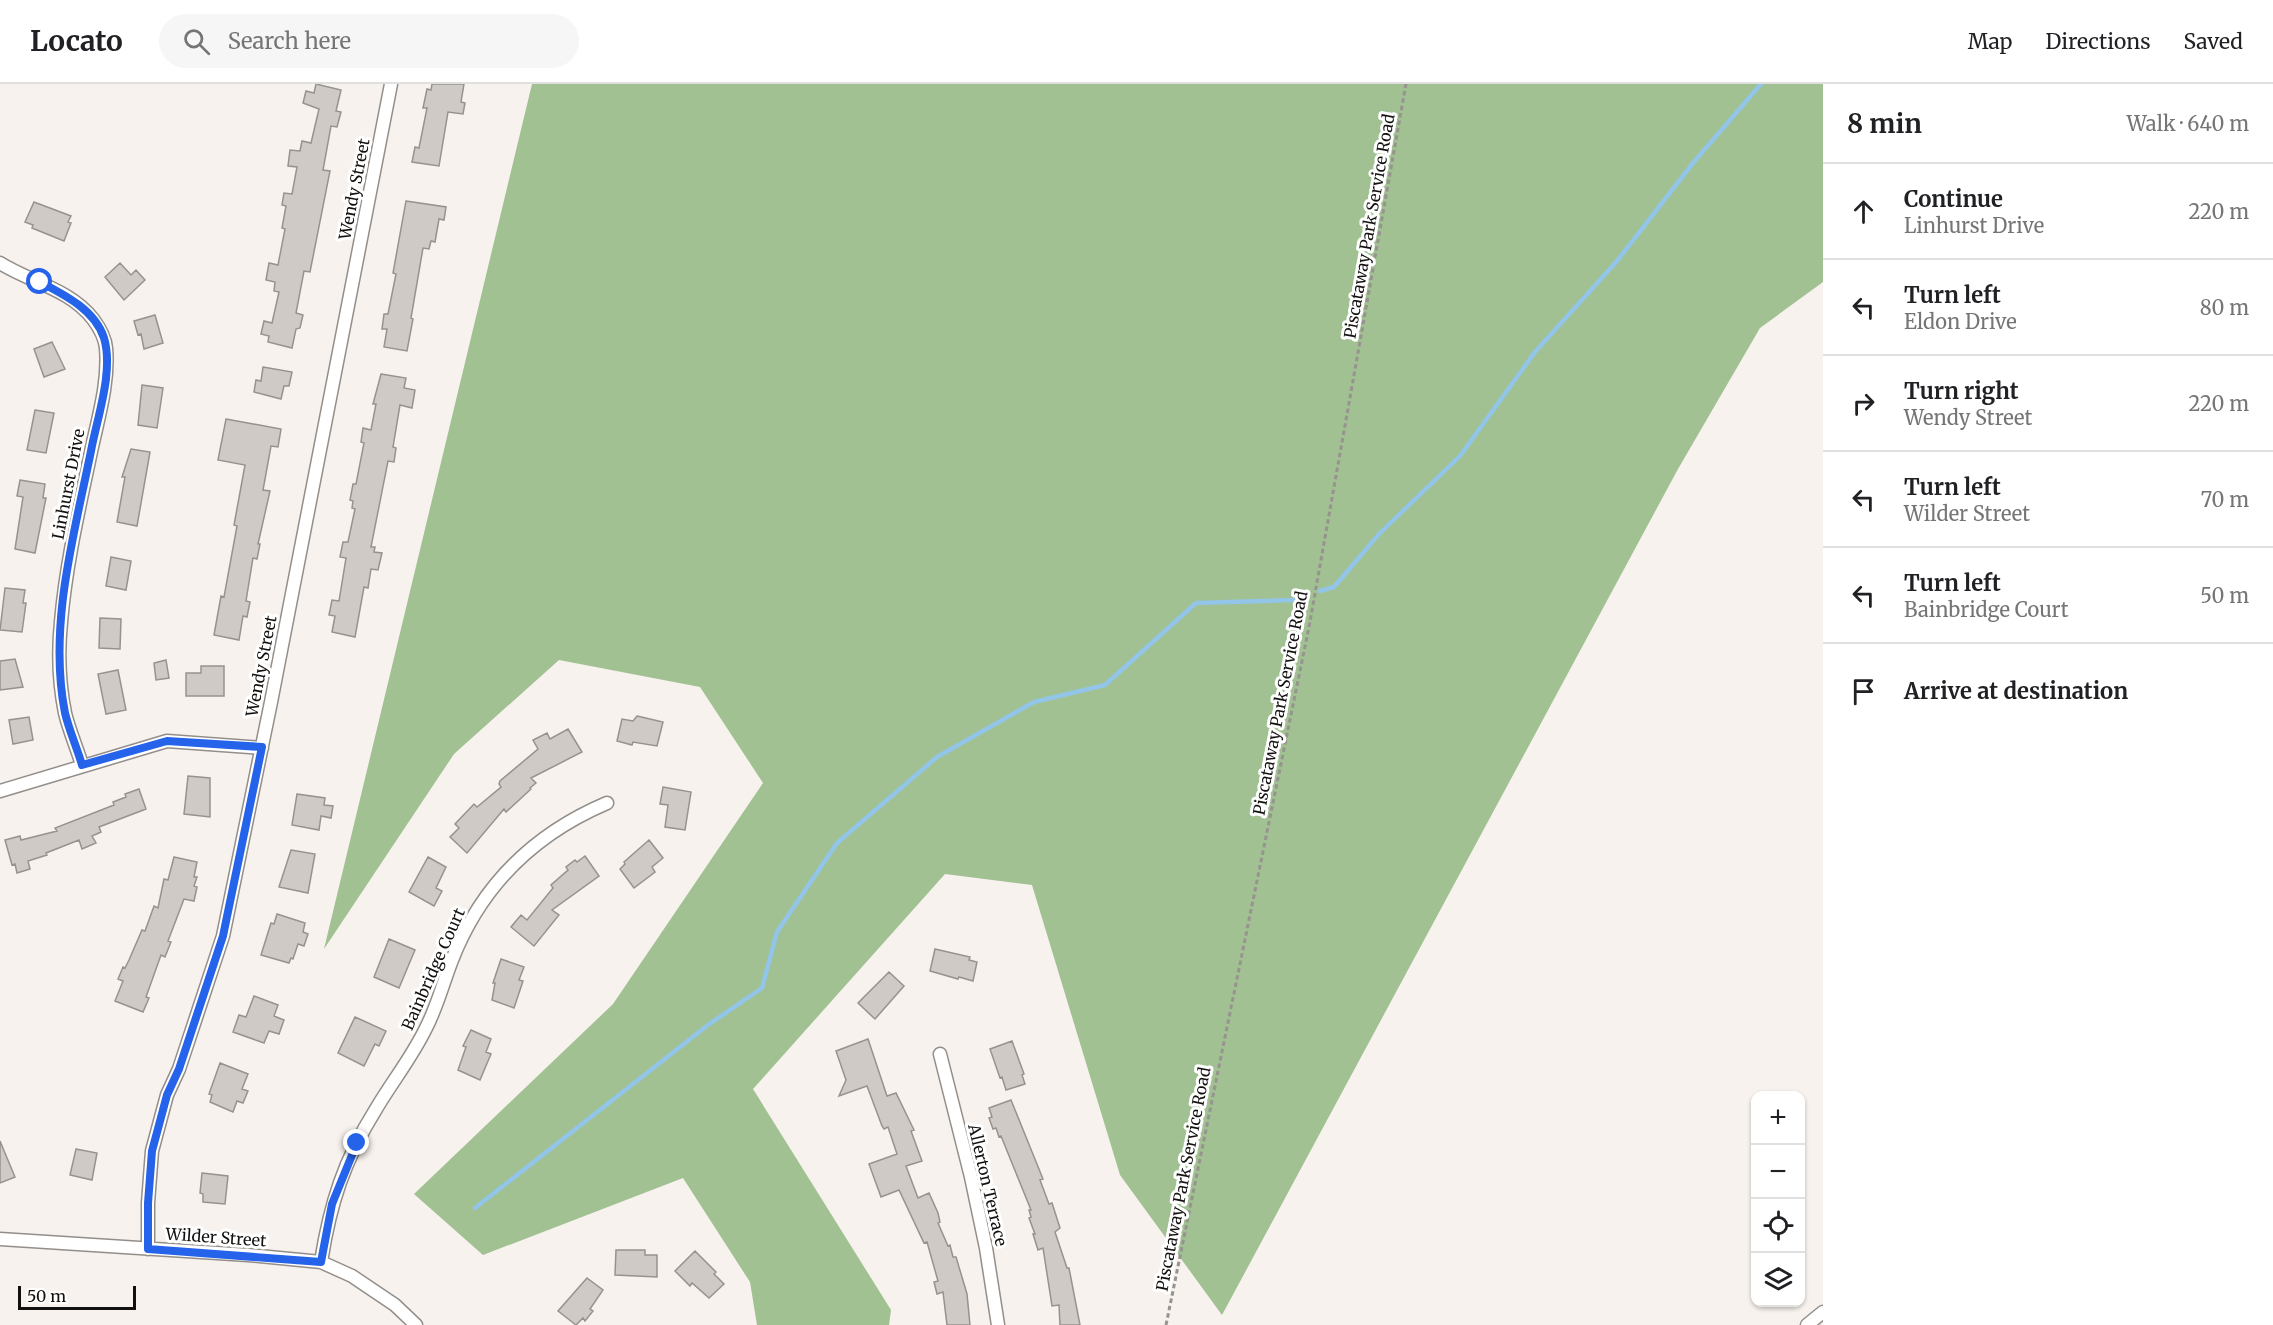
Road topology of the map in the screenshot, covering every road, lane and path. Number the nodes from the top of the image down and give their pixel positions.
1 (391, 84) edge
2 (1406, 84) edge
3 (0, 263) edge
4 (262, 747) junction
5 (82, 765) junction
6 (0, 791) edge
7 (607, 803) dead end
8 (940, 1054) dead end
9 (0, 1239) edge
10 (148, 1249) junction
11 (321, 1262) junction
12 (1823, 1312) edge
13 (416, 1325) edge
14 (998, 1325) edge
15 (1166, 1325) edge
16 (1807, 1325) edge

1 - 4 street, Wendy Street
2 - 15 path, Piscataway Park Service Road
3 - 5 street, Linhurst Drive
4 - 5 street
4 - 10 street, Wendy Street
5 - 6 street
7 - 11 street, Bainbridge Court
8 - 14 street, Allerton Terrace
9 - 10 street, Wilder Street
10 - 11 street, Wilder Street
11 - 13 street, Wilder Street
12 - 16 street

